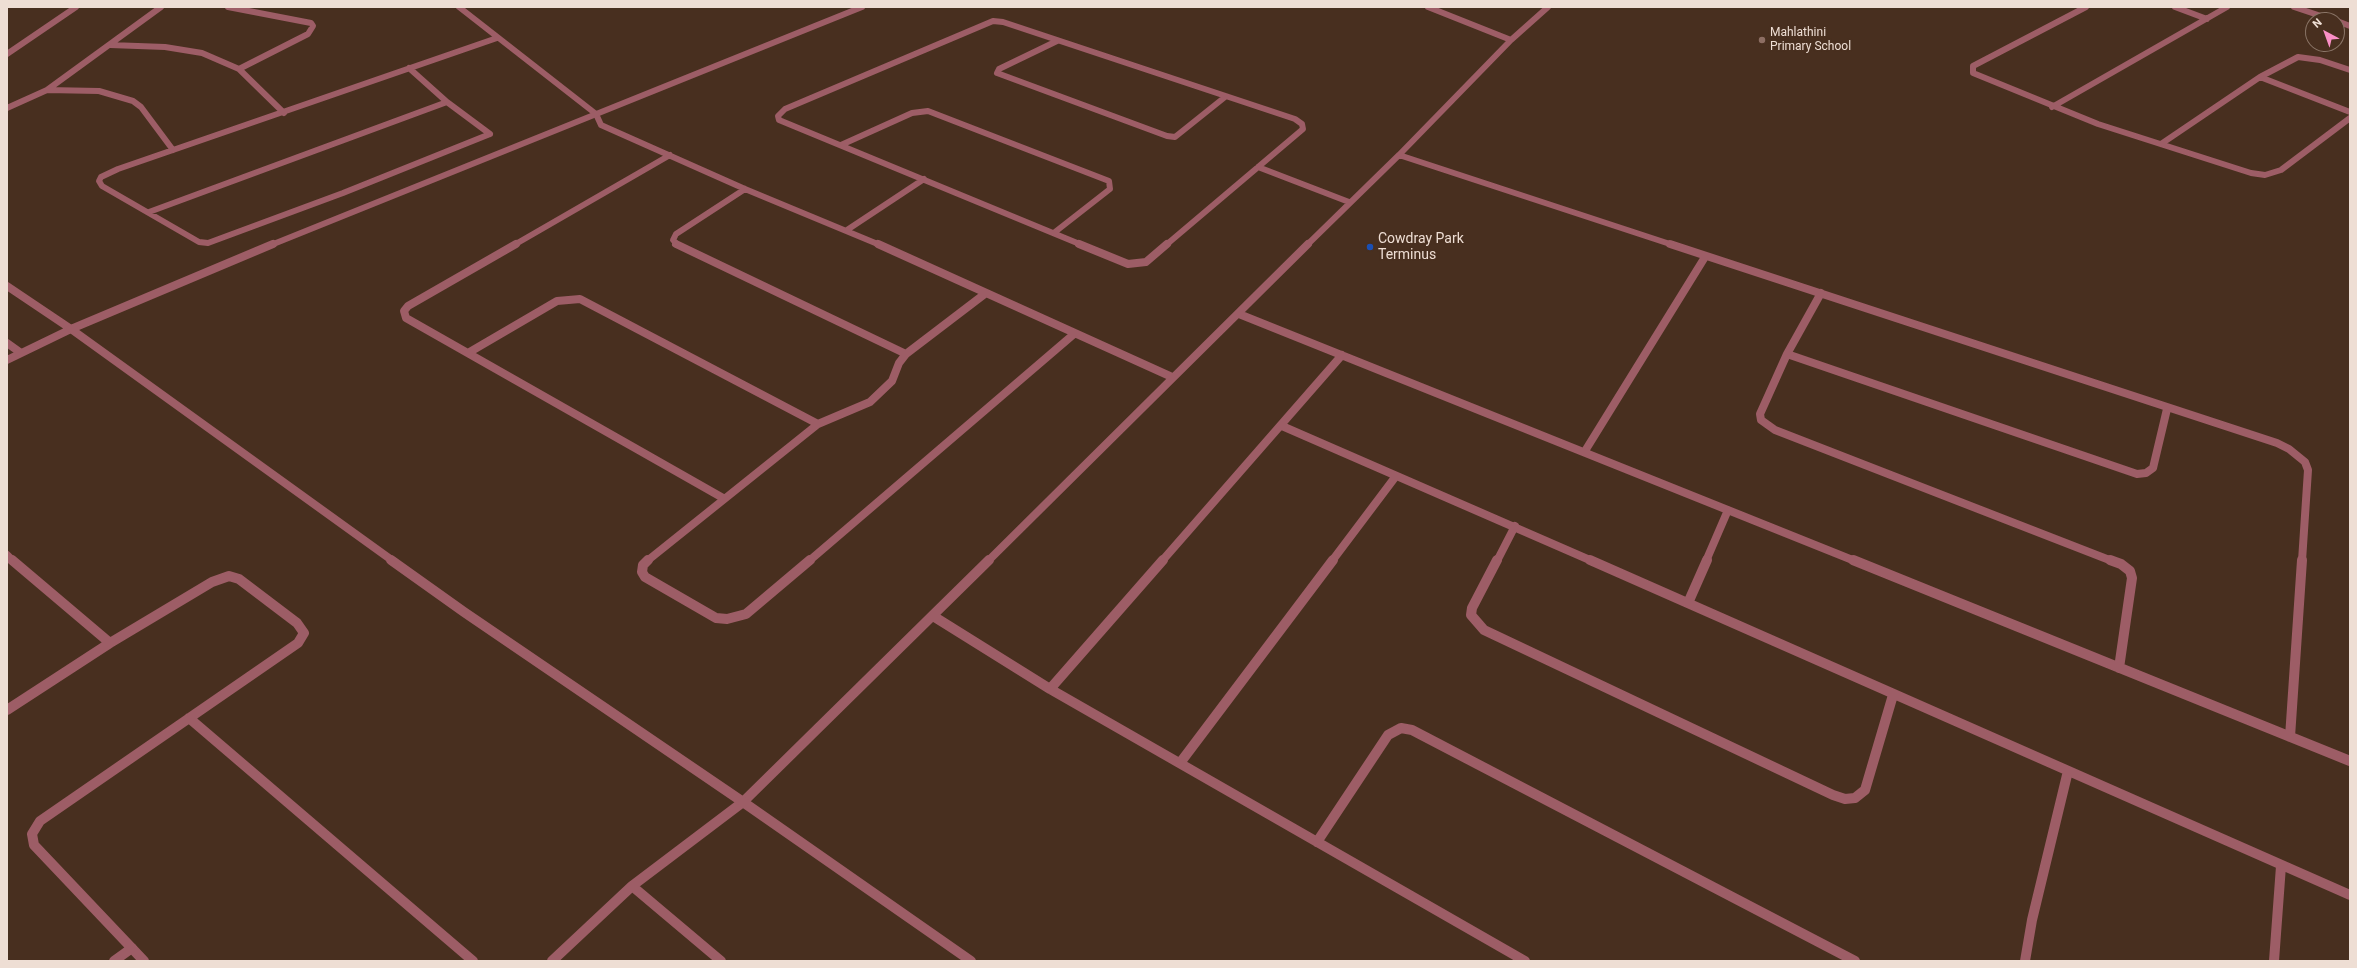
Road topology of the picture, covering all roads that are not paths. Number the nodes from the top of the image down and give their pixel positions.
1 (76, 7) edge
2 (161, 7) edge
3 (228, 7) edge
4 (459, 7) edge
5 (862, 7) edge
6 (1428, 7) edge
7 (1548, 7) edge
8 (2071, 7) edge
9 (2086, 7) edge
10 (2174, 7) edge
11 (2227, 7) edge
12 (2294, 7) edge
13 (2080, 10) junction
14 (2309, 12) edge
15 (2207, 19) junction
16 (497, 38) junction
17 (1510, 40) junction
18 (1057, 41) junction
19 (110, 44) junction
20 (7, 54) edge
21 (409, 68) junction
22 (239, 69) junction
23 (2350, 70) edge
24 (2260, 77) junction
25 (46, 90) junction
26 (1225, 97) junction
27 (446, 102) junction
28 (2052, 107) junction
29 (7, 108) edge
30 (2350, 112) edge
31 (284, 113) junction
32 (596, 114) junction
33 (2350, 118) edge
34 (840, 144) junction
35 (2161, 144) junction
36 (173, 150) junction
37 (670, 155) junction
38 (1399, 155) junction
39 (1258, 167) junction
40 (924, 180) junction
41 (745, 189) junction
42 (1349, 202) junction
43 (149, 212) junction
44 (846, 230) junction
45 (1055, 232) junction
46 (1705, 257) junction
47 (7, 286) edge
48 (986, 292) junction
49 (1821, 293) junction
50 (1239, 314) junction
51 (71, 329) junction
52 (1074, 334) junction
53 (7, 343) edge
54 (21, 353) junction
55 (468, 353) junction
56 (906, 354) junction
57 (1787, 354) junction
58 (1342, 355) junction
59 (7, 360) edge
60 (1172, 377) junction
61 (2167, 409) junction
62 (818, 424) junction
63 (1282, 426) junction
64 (1585, 451) junction
65 (1396, 476) junction
66 (723, 498) junction
67 (1728, 510) junction
68 (1515, 526) junction
69 (7, 555) edge
70 (1688, 603) junction
71 (933, 616) junction
72 (110, 643) junction
73 (2119, 668) junction
74 (1050, 688) junction
75 (1893, 695) junction
76 (7, 710) edge
77 (189, 718) junction
78 (2290, 737) junction
79 (2350, 761) edge
80 (1180, 763) junction
81 (2068, 771) junction
82 (743, 802) junction
83 (1317, 842) junction
84 (2281, 866) junction
85 (632, 886) junction
86 (2350, 895) edge
87 (132, 948) junction
88 (114, 961) edge
89 (144, 961) edge
90 (473, 961) edge
91 (552, 961) edge
92 (721, 961) edge
93 (971, 961) edge
94 (1524, 961) edge
95 (1855, 961) edge
96 (2025, 961) edge
97 (2274, 961) edge

1 - 20 street
2 - 19 street
3 - 22 street
4 - 16 street
5 - 32 street
6 - 17 street
7 - 17 street
8 - 13 street
9 - 13 street
10 - 15 street
11 - 15 street
12 - 14 street
13 - 28 street
15 - 28 street
16 - 21 street
16 - 32 street
17 - 38 street
18 - 26 street
18 - 26 street
18 - 34 street
19 - 22 street
19 - 25 street
21 - 27 street
21 - 31 street
22 - 31 street
23 - 24 street
24 - 30 street
24 - 35 street
25 - 29 street
25 - 36 street
26 - 39 street
27 - 43 street
27 - 43 street
28 - 35 street
31 - 36 street
32 - 37 street
32 - 51 street
33 - 35 street
34 - 40 street
34 - 45 street
36 - 43 street
37 - 41 street
37 - 55 street
38 - 42 street
38 - 46 street
39 - 42 street
39 - 45 street
40 - 44 street
40 - 45 street
41 - 44 street
41 - 56 street
42 - 50 street
44 - 48 street
46 - 49 street
46 - 64 street
47 - 51 street
48 - 52 street
48 - 56 street
49 - 57 street
49 - 61 street
50 - 58 street
50 - 60 street
51 - 54 street
51 - 82 street
52 - 60 street
52 - 66 street
53 - 54 street
54 - 59 street
55 - 62 street
55 - 66 street
56 - 62 street
57 - 61 street
57 - 73 street
58 - 63 street
58 - 64 street
60 - 71 street
61 - 78 street
62 - 66 street
63 - 65 street
63 - 74 street
64 - 67 street
65 - 68 street
65 - 80 street
67 - 70 street
67 - 73 street
68 - 70 street
68 - 75 street
69 - 72 street
70 - 75 street
71 - 74 street
71 - 82 street
72 - 76 street
72 - 77 street
73 - 78 street
74 - 80 street
75 - 81 street
77 - 87 street
77 - 90 street
78 - 79 street
80 - 83 street
81 - 84 street
81 - 96 street
82 - 85 street
82 - 93 street
83 - 94 street
83 - 95 street
84 - 86 street
84 - 97 street
85 - 91 street
85 - 92 street
87 - 88 street
87 - 89 street

